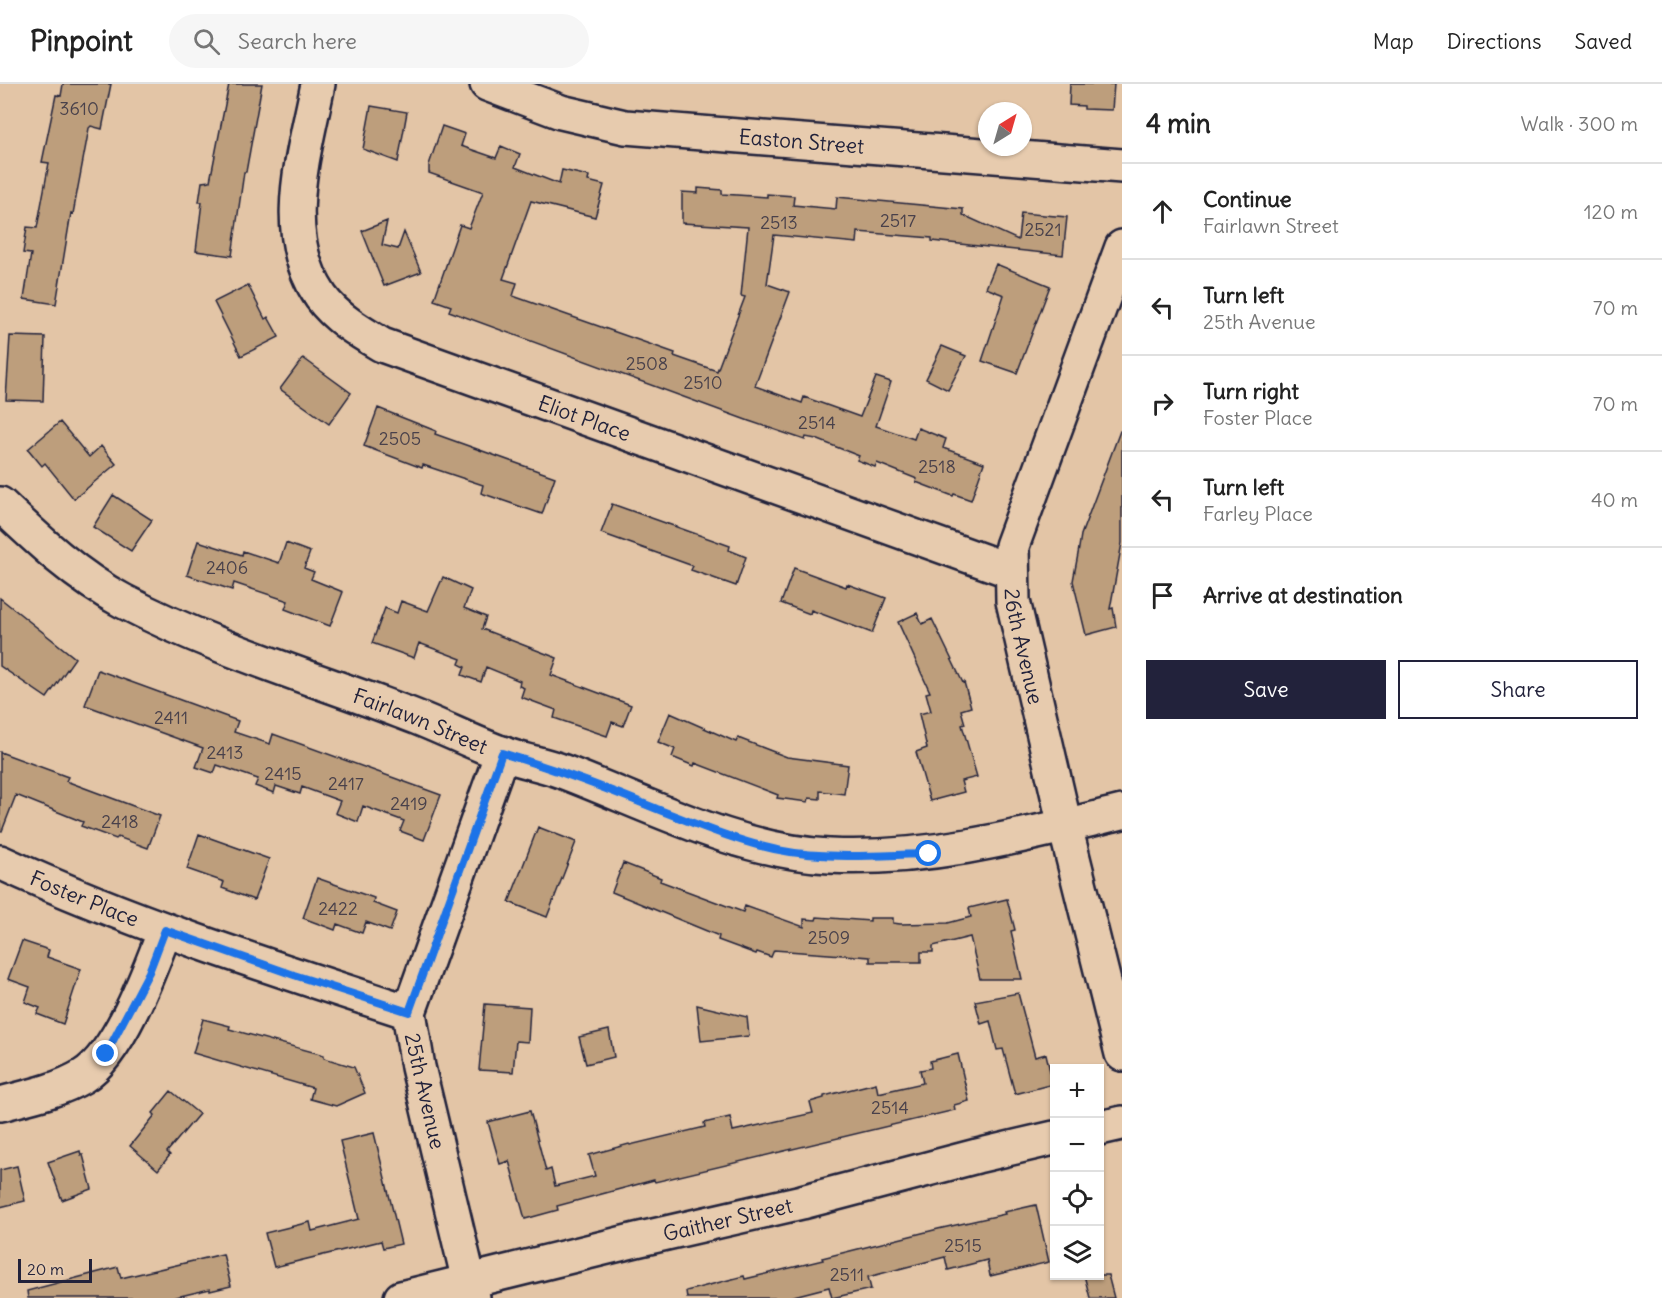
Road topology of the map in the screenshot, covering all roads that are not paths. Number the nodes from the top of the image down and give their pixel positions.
1 (318, 84) edge
2 (487, 84) edge
3 (1122, 166) edge
4 (1122, 247) edge
5 (0, 504) edge
6 (1011, 571) junction
7 (502, 753) junction
8 (1122, 812) edge
9 (1065, 826) junction
10 (0, 862) edge
11 (165, 930) junction
12 (409, 1012) junction
13 (1122, 1054) edge
14 (0, 1104) edge
15 (1122, 1124) edge
16 (1104, 1127) edge
17 (1050, 1139) edge
18 (471, 1290) edge
19 (401, 1298) edge

1 - 6 street, Eliot Place
2 - 3 street, Easton Street
4 - 6 street, 26th Avenue
5 - 7 street, Fairlawn Street
6 - 9 street, 26th Avenue
7 - 9 street, Fairlawn Street
7 - 12 street, 25th Avenue
8 - 9 street, Fairlawn Street
9 - 13 street, 26th Avenue
10 - 11 street, Foster Place
11 - 12 street, Foster Place
11 - 14 street
12 - 18 street, 25th Avenue
15 - 16 street
17 - 18 street, Gaither Street
18 - 19 street, Gaither Street

